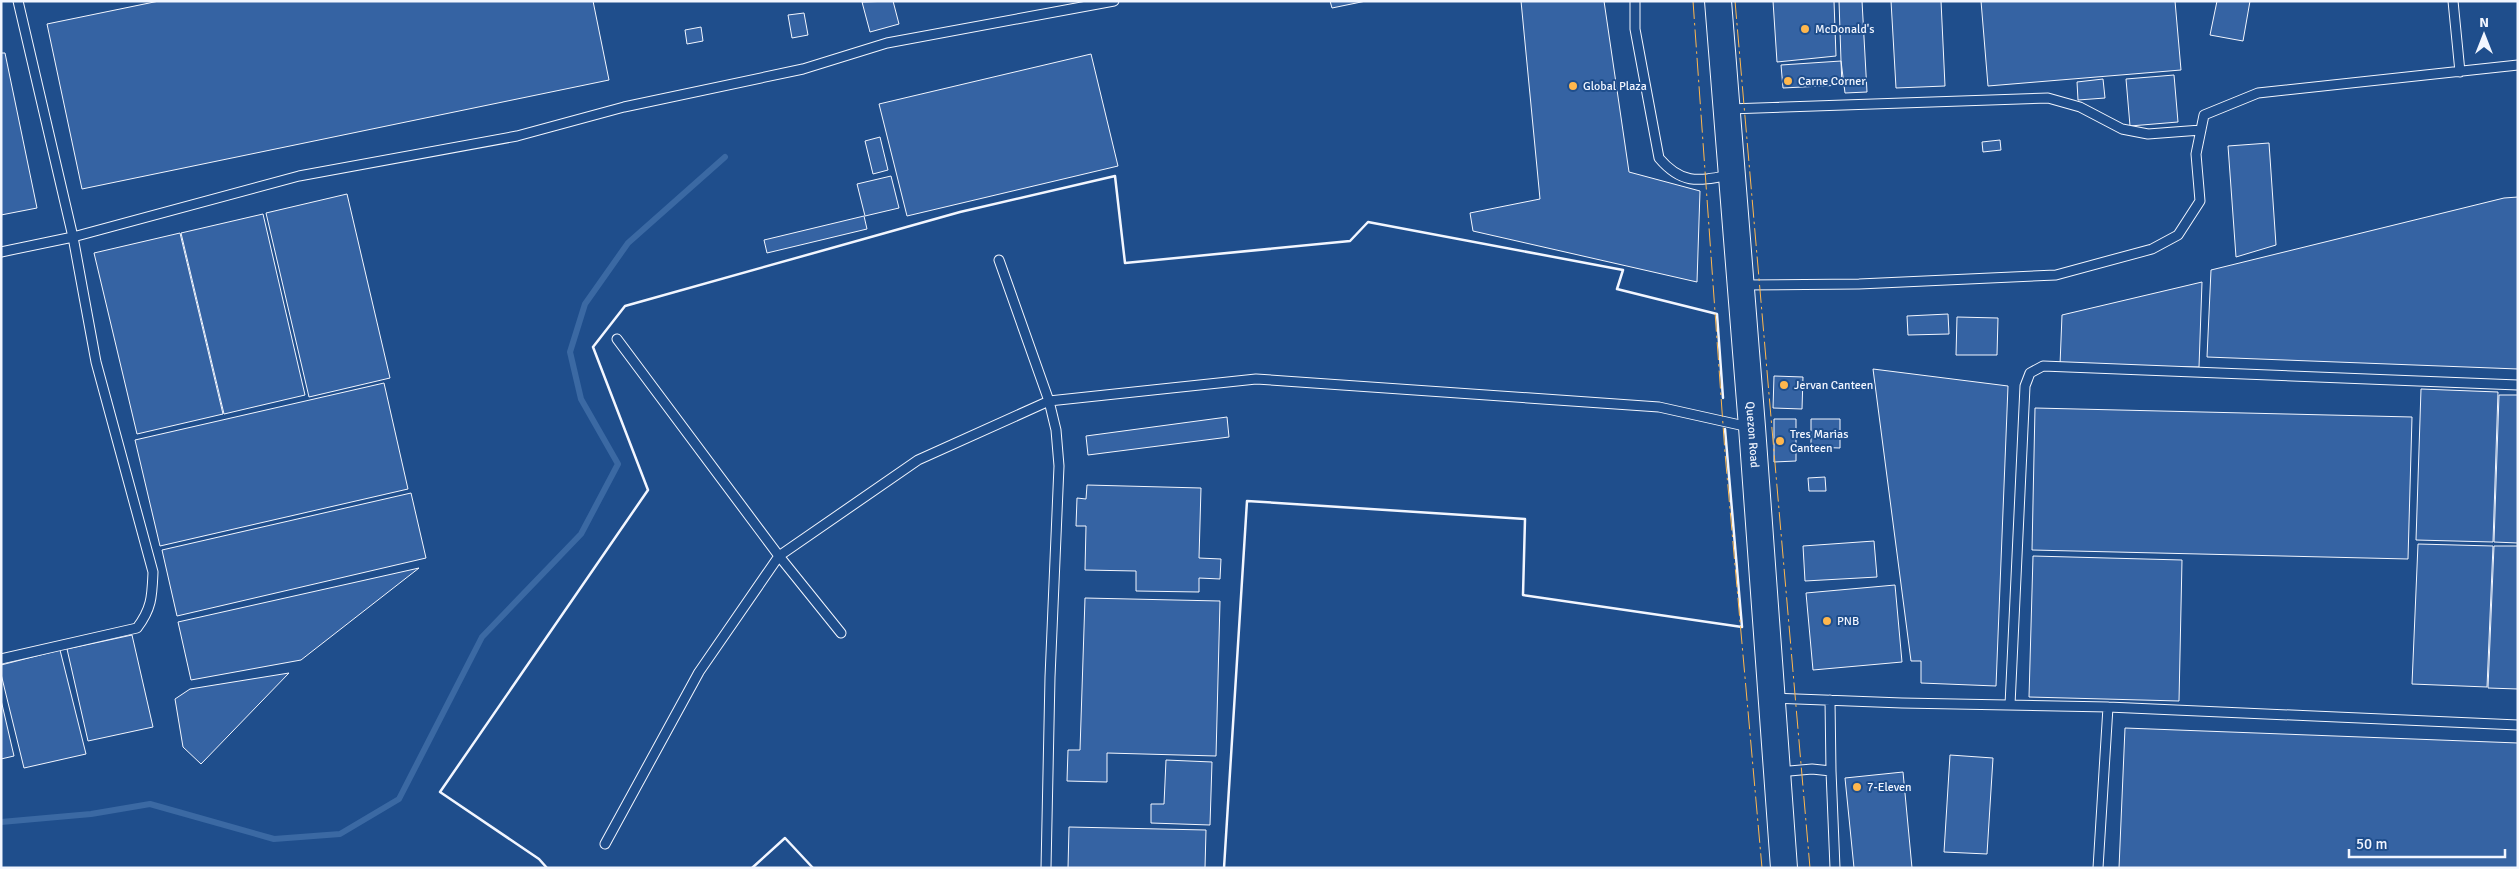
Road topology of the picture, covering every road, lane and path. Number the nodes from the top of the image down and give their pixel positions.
1 (18, 1) edge
2 (1114, 1) edge
3 (1635, 1) edge
4 (1718, 1) edge
5 (2453, 1) edge
6 (2518, 65) edge
7 (2460, 72) junction
8 (1726, 110) junction
9 (2201, 130) junction
10 (1730, 175) junction
11 (73, 237) junction
12 (1, 252) edge
13 (999, 260) dead end
14 (1740, 285) junction
15 (617, 339) dead end
16 (2518, 385) edge
17 (1049, 401) junction
18 (1752, 427) junction
19 (779, 556) junction
20 (841, 634) dead end
21 (1, 659) edge
22 (1771, 698) junction
23 (1830, 700) junction
24 (2010, 705) junction
25 (2108, 707) junction
26 (2518, 725) edge
27 (1831, 771) junction
28 (1776, 772) junction
29 (605, 844) dead end
30 (1046, 868) edge
31 (1784, 868) edge
32 (1835, 868) edge
33 (2098, 868) edge

1 - 11 lane
2 - 11 lane
3 - 10 lane
4 - 8 main road, Quezon Road
5 - 7 lane
6 - 7 lane
7 - 9 lane
8 - 9 lane
8 - 10 main road, Quezon Road
9 - 14 lane
10 - 14 main road, Quezon Road
11 - 12 lane
11 - 21 lane
13 - 17 lane
14 - 18 main road, Quezon Road
15 - 19 lane
16 - 24 lane
17 - 18 lane
17 - 19 lane
17 - 30 lane
18 - 22 main road, Quezon Road
19 - 20 lane
19 - 29 lane
22 - 23 lane
22 - 28 main road, Quezon Road
23 - 24 lane
23 - 27 lane
24 - 25 lane
25 - 26 lane
25 - 33 lane
27 - 28 lane
27 - 32 lane
28 - 31 main road, Quezon Road

